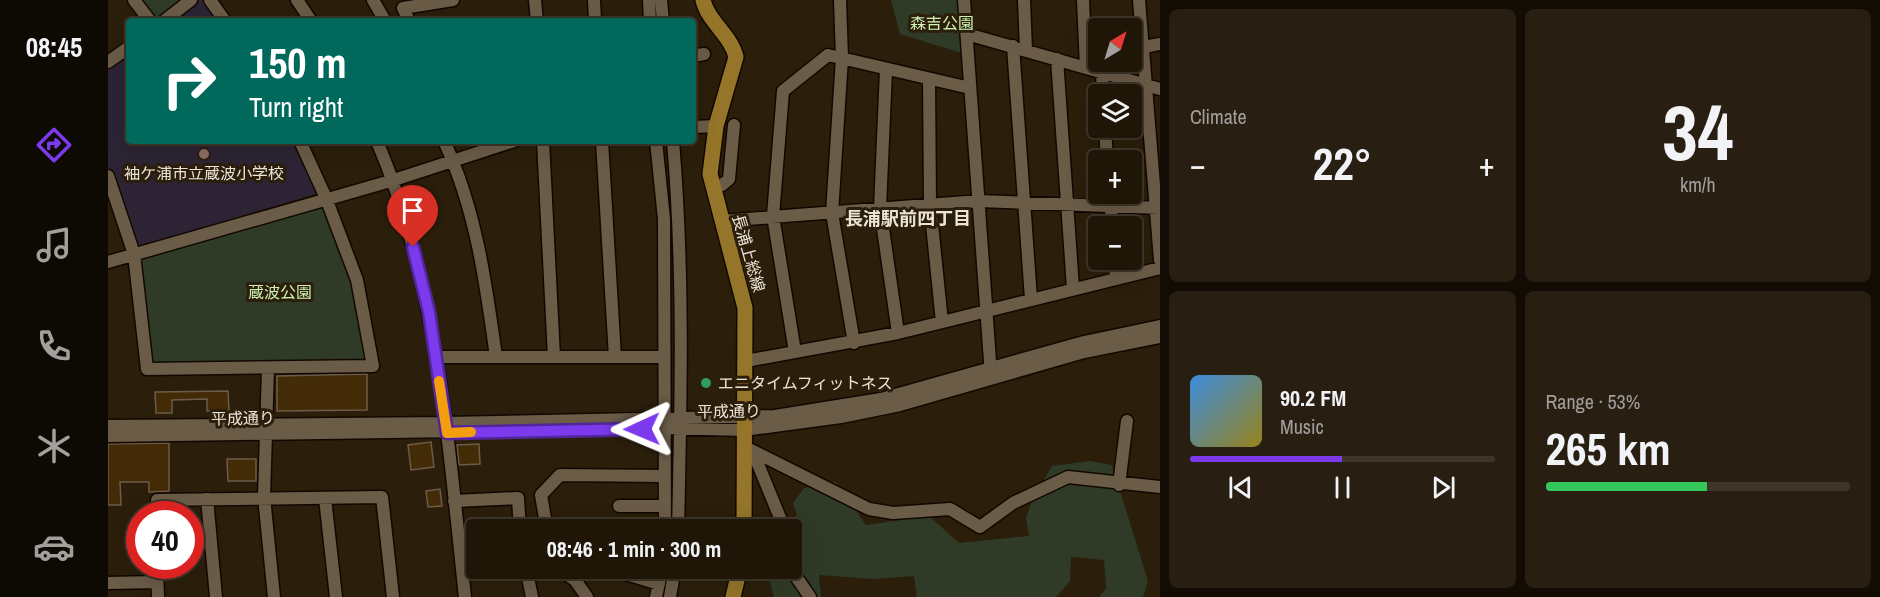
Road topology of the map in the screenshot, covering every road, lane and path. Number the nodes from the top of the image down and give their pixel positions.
1 (134, 0) edge
2 (191, 0) edge
3 (210, 0) edge
4 (297, 0) edge
5 (373, 0) edge
6 (453, 0) edge
7 (536, 0) edge
8 (594, 0) edge
9 (649, 0) edge
10 (661, 0) edge
11 (703, 0) edge
12 (840, 0) edge
13 (964, 0) edge
14 (1024, 0) edge
15 (1083, 0) edge
16 (1139, 0) edge
17 (148, 18) edge
18 (168, 18) edge
19 (223, 18) edge
20 (309, 18) edge
21 (384, 18) edge
22 (408, 18) edge
23 (537, 18) edge
24 (595, 18) edge
25 (650, 18) edge
26 (663, 18) edge
27 (967, 33) junction
28 (1160, 44) edge
29 (1013, 46) junction
30 (1144, 47) junction
31 (126, 49) edge
32 (1026, 50) junction
33 (842, 58) junction
34 (1057, 59) junction
35 (108, 62) edge
36 (1086, 68) joint
37 (886, 70) junction
38 (1101, 72) joint
39 (929, 79) junction
40 (1102, 84) edge
41 (1144, 84) junction
42 (970, 88) junction
43 (1160, 88) edge
44 (734, 125) dead end
45 (696, 128) edge
46 (715, 133) junction
47 (301, 144) edge
48 (378, 144) edge
49 (445, 144) edge
50 (496, 144) edge
51 (543, 144) edge
52 (602, 144) edge
53 (656, 144) edge
54 (673, 144) edge
55 (733, 144) junction
56 (453, 160) junction
57 (108, 176) edge
58 (394, 180) junction
59 (712, 186) junction
60 (326, 198) junction
61 (979, 201) junction
62 (1024, 204) junction
63 (1111, 204) edge
64 (930, 205) junction
65 (1067, 205) junction
66 (1111, 207) junction
67 (880, 208) junction
68 (1158, 208) edge
69 (832, 213) junction
70 (772, 216) junction
71 (1111, 216) edge
72 (721, 221) junction
73 (134, 254) junction
74 (1160, 260) edge
75 (108, 262) edge
76 (1160, 268) edge
77 (1115, 270) edge
78 (1116, 278) junction
79 (1073, 288) junction
80 (1031, 298) junction
81 (987, 310) junction
82 (942, 322) junction
83 (1160, 326) edge
84 (898, 333) junction
85 (1160, 337) edge
86 (854, 343) junction
87 (795, 352) junction
88 (435, 357) junction
89 (496, 357) junction
90 (554, 357) junction
91 (615, 357) junction
92 (664, 357) junction
93 (746, 361) junction
94 (268, 368) junction
95 (991, 374) junction
96 (1127, 421) dead end
97 (681, 423) junction
98 (744, 423) junction
99 (663, 424) junction
100 (108, 426) edge
101 (446, 428) junction
102 (267, 430) junction
103 (108, 436) edge
104 (745, 447) junction
105 (664, 476) junction
106 (1119, 484) junction
107 (1160, 487) edge
108 (264, 497) junction
109 (325, 498) junction
110 (207, 499) junction
111 (157, 501) edge
112 (454, 501) junction
113 (619, 506) dead end
114 (665, 506) junction
115 (519, 519) edge
116 (545, 519) edge
117 (665, 519) edge
118 (678, 519) edge
119 (744, 519) edge
120 (780, 519) edge
121 (528, 579) edge
122 (572, 579) edge
123 (635, 579) edge
124 (673, 579) edge
125 (738, 579) edge
126 (798, 579) edge
127 (157, 582) joint
128 (108, 583) edge
129 (658, 591) edge
130 (158, 597) edge
131 (216, 597) edge
132 (274, 597) edge
133 (336, 597) edge
134 (393, 597) edge
135 (465, 597) edge
136 (532, 597) edge
137 (587, 597) edge
138 (670, 597) edge
139 (734, 597) edge
140 (810, 597) edge

1 - 17 street
2 - 18 street
3 - 19 street
4 - 20 street
5 - 21 street
6 - 22 street
7 - 23 street
8 - 24 street
9 - 25 street
10 - 26 street
11 - 46 main road, 長浦上総線
12 - 33 street
13 - 27 street
14 - 32 street
15 - 36 street
16 - 30 street
27 - 29 street
27 - 42 street
28 - 30 street
29 - 32 street
29 - 62 street
30 - 41 street
31 - 35 street
32 - 34 street
33 - 37 street
33 - 69 street
33 - 70 street
34 - 36 street
34 - 65 street
37 - 39 street
37 - 67 street
38 - 40 street
38 - 41 street
39 - 42 street
39 - 64 street
41 - 43 street
41 - 68 street
42 - 61 street
44 - 55 street
45 - 46 street
46 - 55 street
46 - 59 main road, 長浦上総線
47 - 60 street
48 - 58 street
49 - 56 street
50 - 56 street
51 - 90 street
52 - 91 street
53 - 92 street
54 - 97 street
55 - 59 street
56 - 58 street
56 - 89 street
57 - 73 street
58 - 60 street
58 - 88 street
59 - 72 main road, 長浦上総線
60 - 73 street
60 - 94 street
61 - 62 street
61 - 64 street
61 - 81 street
62 - 65 street
62 - 80 street
63 - 66 street
64 - 67 street
64 - 82 street
65 - 66 street
65 - 79 street
66 - 68 street
66 - 71 street
67 - 69 street
67 - 84 street
68 - 74 street
69 - 70 street
69 - 86 street
70 - 72 street
70 - 87 street
72 - 93 main road, 長浦上総線
73 - 75 street
73 - 94 street
76 - 78 street
77 - 78 street
78 - 79 street
79 - 80 street
80 - 81 street
81 - 82 street
81 - 95 street
82 - 84 street
83 - 95 street, 平成通り
84 - 86 street
85 - 95 street, 平成通り
86 - 87 street
87 - 93 street
88 - 89 street
88 - 101 street
89 - 90 street
90 - 91 street
91 - 92 street
92 - 99 street
93 - 98 main road, 長浦上総線
94 - 102 street
95 - 98 street, 平成通り
96 - 106 street
97 - 98 street, 平成通り
97 - 99 street, 平成通り
97 - 118 street
98 - 104 main road, 長浦上総線
99 - 101 street, 平成通り
99 - 105 street
100 - 102 street, 平成通り
101 - 102 street, 平成通り
101 - 112 street
102 - 103 street, 平成通り
102 - 108 street
104 - 106 street
104 - 119 main road, 長浦上総線
104 - 120 street
105 - 114 street
105 - 116 street
106 - 107 street
108 - 109 street
108 - 110 street
108 - 132 street
109 - 133 street
109 - 134 street
110 - 111 street
110 - 131 street
112 - 115 street
112 - 135 street
113 - 114 street
114 - 117 street
121 - 136 street
122 - 137 street
123 - 129 street
124 - 138 street
125 - 139 main road
126 - 140 street
127 - 128 street
127 - 130 street

